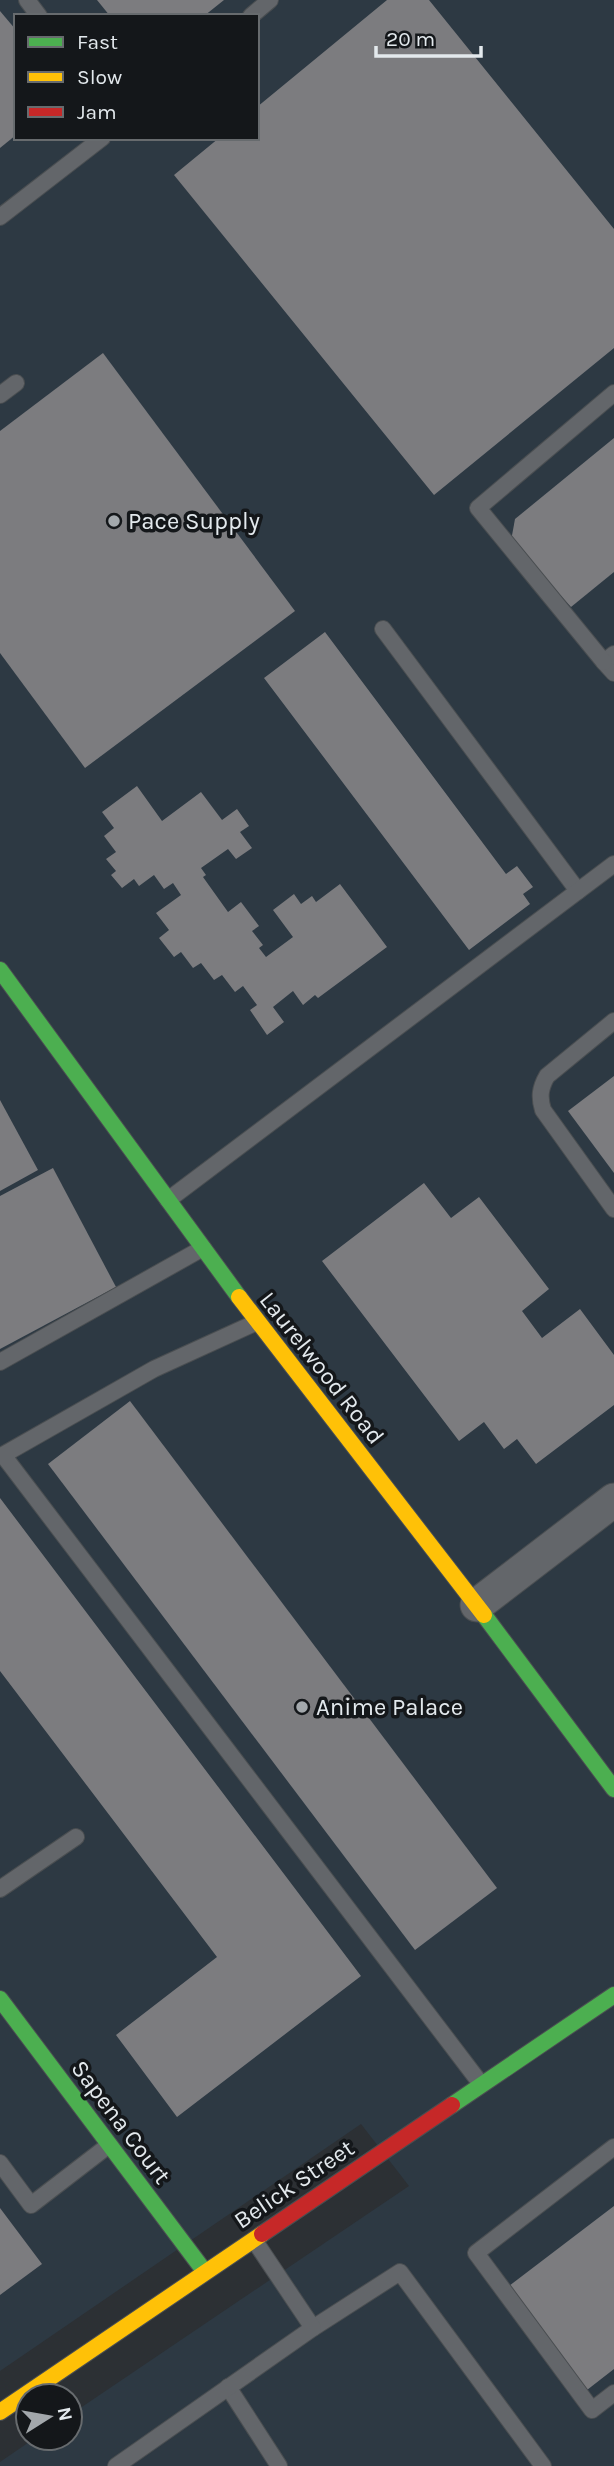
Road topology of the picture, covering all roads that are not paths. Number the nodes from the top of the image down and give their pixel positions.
1 (270, 0) edge
2 (253, 14) edge
3 (99, 140) edge
4 (0, 217) edge
5 (16, 383) dead end
6 (614, 393) edge
7 (0, 395) edge
8 (383, 629) dead end
9 (611, 663) edge
10 (614, 864) edge
11 (578, 891) junction
12 (0, 970) edge
13 (614, 1021) edge
14 (168, 1200) junction
15 (614, 1209) edge
16 (203, 1248) junction
17 (257, 1322) junction
18 (0, 1362) edge
19 (614, 1500) edge
20 (477, 1605) junction
21 (614, 1789) edge
22 (76, 1837) dead end
23 (0, 1889) edge
24 (614, 1995) edge
25 (0, 1998) edge
26 (481, 2084) junction
27 (109, 2145) junction
28 (614, 2147) edge
29 (0, 2163) edge
30 (254, 2239) junction
31 (205, 2272) junction
32 (313, 2328) junction
33 (228, 2387) junction
34 (614, 2393) edge
35 (0, 2412) edge
36 (116, 2466) edge
37 (279, 2466) edge
38 (543, 2466) edge

1 - 2 lane
3 - 4 lane
5 - 7 lane
6 - 9 lane
8 - 11 lane
10 - 11 lane
11 - 14 lane
12 - 14 street, Laurelwood Road
13 - 15 lane
14 - 16 street, Laurelwood Road
16 - 17 street, Laurelwood Road
16 - 18 lane
17 - 20 street, Laurelwood Road
17 - 26 lane
19 - 20 street
20 - 21 street, Laurelwood Road
22 - 23 lane
24 - 26 street, Belick Street
25 - 27 street, Sapena Court
26 - 30 street, Belick Street
27 - 29 lane
27 - 31 street, Sapena Court
28 - 34 lane
30 - 31 street, Belick Street
30 - 32 lane
31 - 35 street, Belick Street
32 - 33 lane
32 - 38 lane
33 - 36 lane
33 - 37 lane

